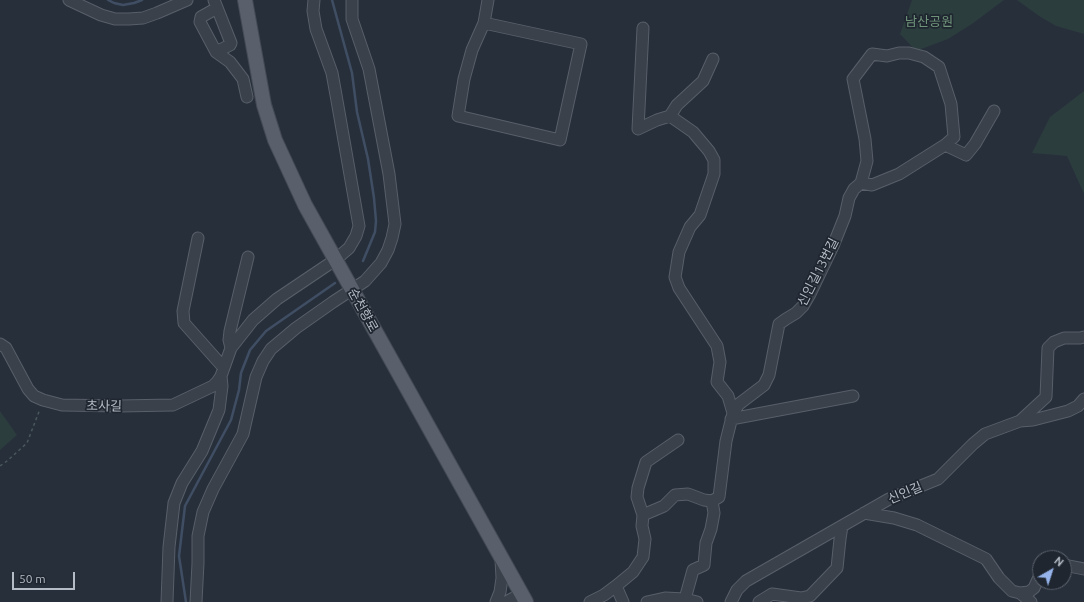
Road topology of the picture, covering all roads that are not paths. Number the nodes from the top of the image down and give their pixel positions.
1 (70, 0) edge
2 (187, 0) edge
3 (245, 0) edge
4 (314, 0) edge
5 (352, 0) edge
6 (488, 0) edge
7 (216, 4) edge
8 (484, 23) junction
9 (643, 28) dead end
10 (216, 52) junction
11 (713, 59) dead end
12 (247, 97) dead end
13 (994, 111) dead end
14 (670, 116) junction
15 (945, 145) junction
16 (862, 183) junction
17 (198, 238) dead end
18 (248, 257) dead end
19 (335, 260) junction
20 (352, 290) junction
21 (1084, 337) edge
22 (0, 344) edge
23 (231, 348) junction
24 (222, 372) junction
25 (853, 396) dead end
26 (1084, 399) edge
27 (732, 416) junction
28 (1020, 421) junction
29 (678, 440) dead end
30 (712, 501) junction
31 (864, 513) junction
32 (643, 515) junction
33 (842, 526) junction
34 (500, 557) junction
35 (1072, 567) edge
36 (1084, 569) edge
37 (616, 586) junction
38 (1032, 590) edge
39 (1020, 593) junction
40 (523, 598) edge
41 (685, 600) junction
42 (166, 602) edge
43 (196, 602) edge
44 (496, 602) edge
45 (506, 602) edge
46 (590, 602) edge
47 (623, 602) edge
48 (647, 602) edge
49 (697, 602) edge
50 (732, 602) edge
51 (759, 602) edge
52 (1031, 602) edge

1 - 2 street
3 - 19 main road, 순천향로
4 - 19 street
5 - 20 street
6 - 8 street
7 - 10 street
7 - 10 street
8 - 8 street
9 - 14 street
10 - 12 street
11 - 14 street
13 - 15 street
14 - 27 street
15 - 16 street
15 - 16 street
16 - 27 street, 신인길13번길
17 - 24 street
18 - 23 street
19 - 20 main road, 순천향로
19 - 23 street
20 - 34 main road, 순천향로
20 - 43 street
21 - 28 street
22 - 24 street, 초사길
23 - 24 street
24 - 42 street
25 - 27 street
26 - 28 street, 신인길
27 - 30 street, 신인길13번길
28 - 31 street, 신인길
29 - 32 street
30 - 32 street
30 - 41 street
31 - 33 street, 신인길
31 - 39 street
32 - 37 street
33 - 50 street, 신인길
33 - 51 street
34 - 40 main road, 순천향로
34 - 44 street
35 - 36 street
37 - 46 street
37 - 47 street
38 - 39 street
39 - 52 street
40 - 45 street
41 - 48 street
41 - 49 street

